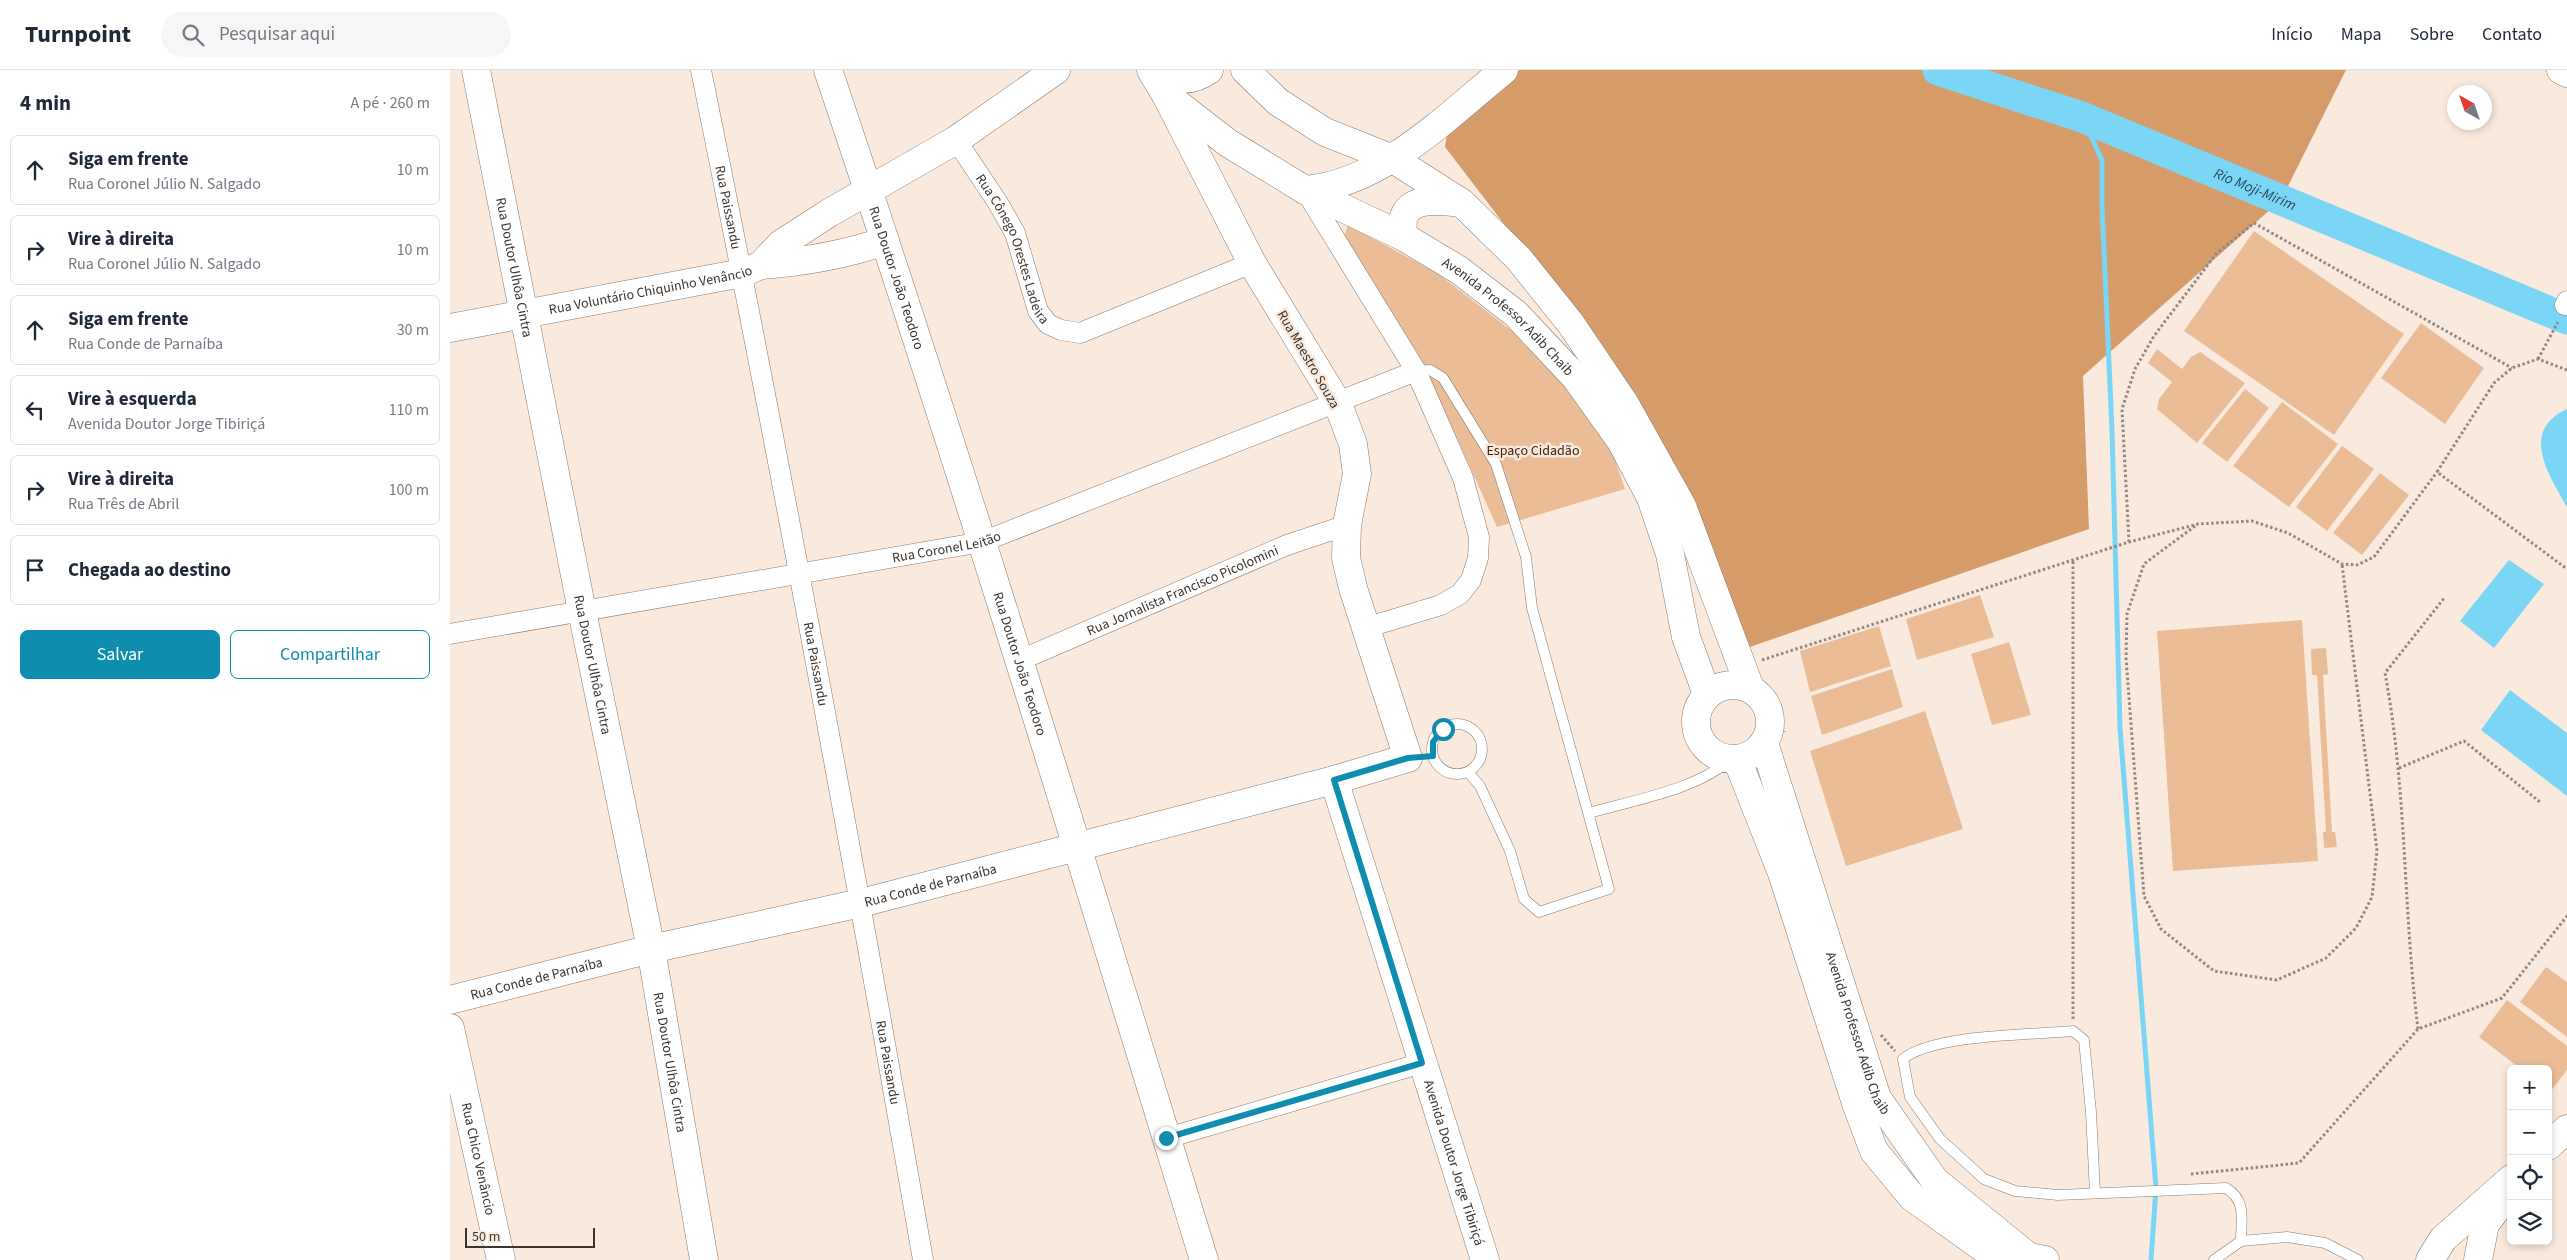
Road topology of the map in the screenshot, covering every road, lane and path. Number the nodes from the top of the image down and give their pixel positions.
1 (476, 70) edge
2 (701, 70) edge
3 (828, 70) edge
4 (1056, 70) edge
5 (1151, 70) edge
6 (1209, 70) edge
7 (1244, 70) edge
8 (1504, 70) edge
9 (2561, 70) edge
10 (2567, 73) edge
11 (1164, 83) edge
12 (956, 140) junction
13 (1393, 159) junction
14 (868, 190) junction
15 (1306, 190) junction
16 (1462, 203) junction
17 (1404, 238) junction
18 (885, 241) junction
19 (1252, 263) junction
20 (751, 269) junction
21 (523, 316) junction
22 (450, 328) edge
23 (2554, 331) dead end
24 (2538, 359) junction
25 (2512, 368) junction
26 (2567, 370) edge
27 (1416, 372) junction
28 (1338, 404) junction
29 (2437, 472) junction
30 (2198, 524) junction
31 (1347, 526) junction
32 (982, 542) junction
33 (2129, 542) junction
34 (2073, 560) junction
35 (2342, 564) junction
36 (2567, 569) edge
37 (799, 572) junction
38 (2444, 597) dead end
39 (582, 611) junction
40 (1365, 628) junction
41 (450, 634) edge
42 (1018, 661) junction
43 (1762, 682) junction
44 (1707, 694) junction
45 (1775, 740) junction
46 (1420, 757) junction
47 (1733, 759) junction
48 (2399, 768) junction
49 (1468, 772) junction
50 (1334, 780) junction
51 (2540, 802) dead end
52 (1589, 813) junction
53 (1078, 846) junction
54 (861, 902) junction
55 (2567, 916) edge
56 (651, 949) junction
57 (450, 1000) edge
58 (450, 1028) edge
59 (2418, 1029) junction
60 (1877, 1030) dead end
61 (2073, 1031) junction
62 (1903, 1059) junction
63 (1422, 1063) junction
64 (2567, 1129) edge
65 (1166, 1138) junction
66 (2552, 1142) edge
67 (2182, 1175) dead end
68 (2507, 1183) edge
69 (2095, 1193) junction
70 (2507, 1196) edge
71 (2241, 1242) junction
72 (501, 1260) edge
73 (704, 1260) edge
74 (923, 1260) edge
75 (1204, 1260) edge
76 (1485, 1260) edge
77 (2000, 1260) edge
78 (2044, 1260) edge
79 (2214, 1260) edge
80 (2358, 1260) edge
81 (2430, 1260) edge
82 (2478, 1260) edge

1 - 21 street, Rua Doutor Ulhôa Cintra
2 - 20 street, Rua Paissandu
3 - 14 street, Rua Doutor João Teodoro
4 - 12 street, Rua Voluntário Chiquinho Venâncio
5 - 11 street, Avenida Professor Adib Chaib
6 - 11 street
7 - 13 street, Avenida Professor Adib Chaib
8 - 13 street
9 - 10 street
11 - 15 street, Avenida Professor Adib Chaib
11 - 19 street, Rua Maestro Souza
12 - 14 street, Rua Voluntário Chiquinho Venâncio
12 - 19 street, Rua Cônego Orestes Ladeira
13 - 15 street
13 - 16 street, Avenida Professor Adib Chaib
14 - 18 street, Rua Doutor João Teodoro
14 - 20 street, Rua Voluntário Chiquinho Venâncio
15 - 17 street, Avenida Professor Adib Chaib
15 - 27 street
16 - 17 street
16 - 43 street, Avenida Professor Adib Chaib
17 - 44 street, Avenida Professor Adib Chaib
18 - 20 street, Rua Voluntário Chiquinho Venâncio
18 - 32 street, Rua Doutor João Teodoro
19 - 28 street, Rua Maestro Souza
20 - 21 street, Rua Voluntário Chiquinho Venâncio
20 - 37 street, Rua Paissandu
21 - 22 street, Rua Voluntário Chiquinho Venâncio
21 - 39 street, Rua Doutor Ulhôa Cintra
23 - 24 path
24 - 25 path
24 - 26 path
25 - 29 path
25 - 33 path
27 - 28 street, Rua Coronel Leitão
27 - 40 street
27 - 52 lane
28 - 31 street, Rua Maestro Souza
28 - 32 street, Rua Coronel Leitão
29 - 35 path
29 - 36 path
30 - 33 path
30 - 35 path
30 - 35 path
31 - 40 street, Rua Maestro Souza
31 - 42 street, Rua Jornalista Francisco Picolomini
32 - 37 street, Rua Coronel Leitão
32 - 42 street, Rua Doutor João Teodoro
33 - 34 path
34 - 43 path
34 - 61 path
37 - 39 street, Rua Coronel Leitão
37 - 54 street, Rua Paissandu
38 - 48 path
39 - 41 street, Rua Coronel Leitão
39 - 56 street, Rua Doutor Ulhôa Cintra
40 - 46 street, Rua Maestro Souza
42 - 53 street, Rua Doutor João Teodoro
43 - 44 street
43 - 45 path
43 - 45 street
44 - 47 street
45 - 47 street
45 - 78 street, Avenida Professor Adib Chaib
46 - 49 lane
46 - 49 lane
46 - 50 street, Rua Conde de Parnaíba
47 - 52 lane
47 - 77 street, Avenida Professor Adib Chaib
48 - 51 path
48 - 59 path
49 - 52 lane
50 - 53 street, Rua Conde de Parnaíba
50 - 63 street, Avenida Doutor Jorge Tibiriçá
53 - 54 street, Rua Conde de Parnaíba
53 - 65 street, Rua Doutor João Teodoro
54 - 56 street, Rua Conde de Parnaíba
54 - 74 street, Rua Paissandu
55 - 59 path
56 - 57 street, Rua Conde de Parnaíba
56 - 73 street, Rua Doutor Ulhôa Cintra
58 - 72 street, Rua Chico Venâncio
59 - 67 path
60 - 62 path
61 - 62 lane
61 - 69 lane
62 - 69 lane
63 - 65 street
63 - 76 street, Avenida Doutor Jorge Tibiriçá
64 - 66 street
65 - 75 street, Rua Doutor João Teodoro
68 - 81 street
69 - 71 lane
70 - 82 street
71 - 79 lane
71 - 80 lane

